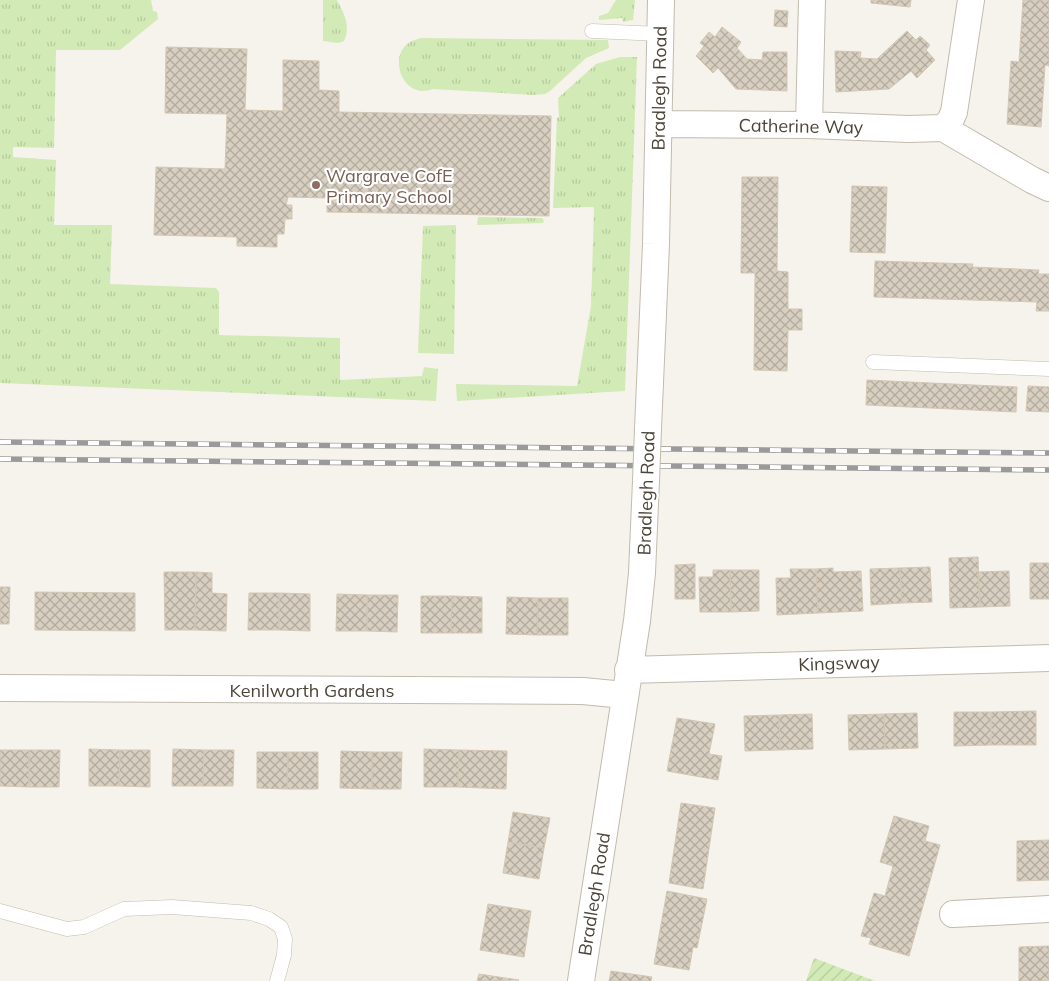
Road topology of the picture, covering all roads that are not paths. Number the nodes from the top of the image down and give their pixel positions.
1 (661, 0) edge
2 (812, 0) edge
3 (971, 0) edge
4 (592, 31) dead end
5 (661, 34) junction
6 (659, 124) junction
7 (809, 125) junction
8 (943, 128) junction
9 (1049, 188) edge
10 (873, 362) dead end
11 (1049, 369) edge
12 (1049, 658) edge
13 (626, 682) junction
14 (0, 688) edge
15 (1049, 909) edge
16 (0, 912) edge
17 (953, 914) dead end
18 (277, 981) edge
19 (581, 981) edge

1 - 5 street, Bradlegh Road
2 - 7 street
3 - 8 street
4 - 5 lane
5 - 6 street, Bradlegh Road
6 - 7 street, Catherine Way
6 - 13 street, Bradlegh Road, bridge
7 - 8 street, Catherine Way
8 - 9 street
10 - 11 lane
12 - 13 street, Kingsway
13 - 14 street, Kenilworth Gardens
13 - 19 street, Bradlegh Road
15 - 17 street
16 - 18 lane

